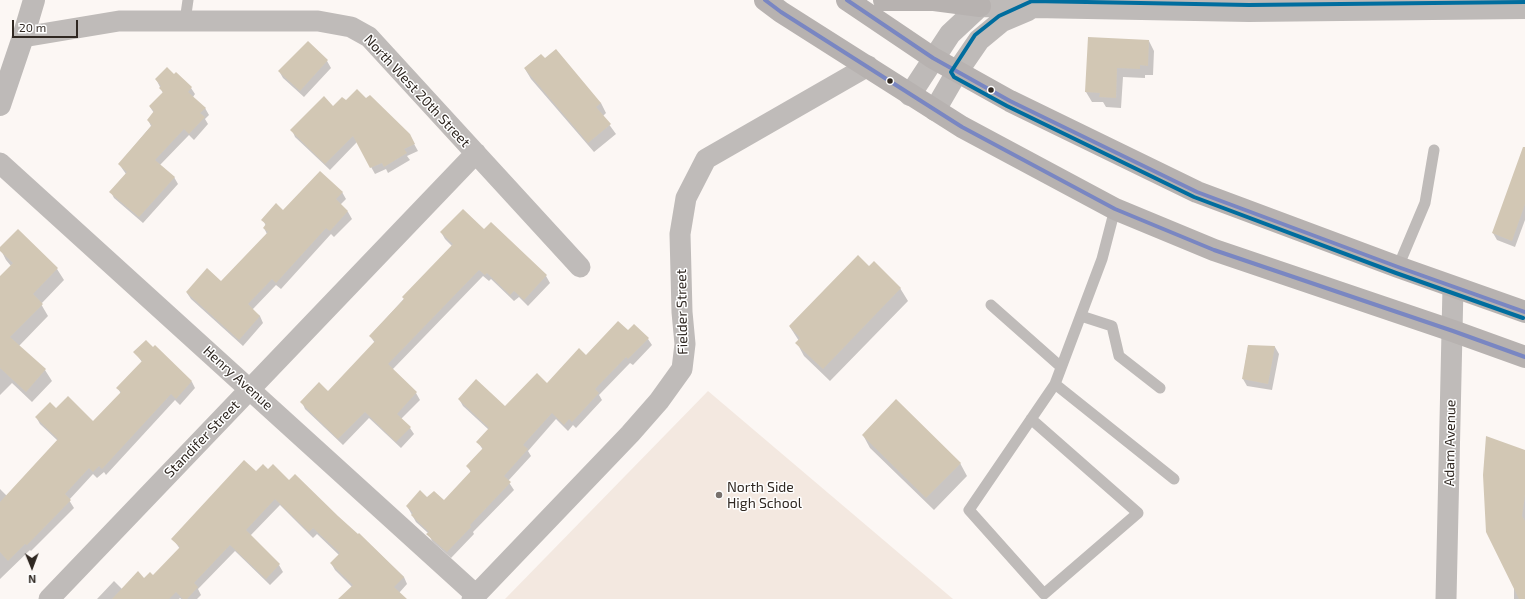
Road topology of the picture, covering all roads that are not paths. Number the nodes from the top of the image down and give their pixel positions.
1 (34, 0) edge
2 (188, 0) edge
3 (765, 0) edge
4 (847, 0) edge
5 (884, 0) edge
6 (1339, 5) edge
7 (980, 6) junction
8 (1032, 8) junction
9 (1525, 8) edge
10 (185, 21) junction
11 (23, 37) junction
12 (933, 58) junction
13 (868, 66) junction
14 (957, 72) junction
15 (910, 95) junction
16 (0, 105) edge
17 (935, 110) junction
18 (1434, 150) dead end
19 (476, 153) junction
20 (0, 163) edge
21 (438, 192) joint
22 (1115, 209) junction
23 (580, 267) dead end
24 (1398, 267) junction
25 (1453, 287) junction
26 (991, 305) dead end
27 (1525, 312) edge
28 (1081, 316) junction
29 (1453, 331) junction
30 (1525, 357) edge
31 (1061, 367) junction
32 (1055, 384) junction
33 (1160, 388) dead end
34 (250, 389) junction
35 (1031, 419) junction
36 (1174, 479) dead end
37 (474, 597) edge
38 (49, 599) edge
39 (1446, 599) edge

1 - 11 street
2 - 10 lane
3 - 13 main road
4 - 12 main road
5 - 7 main road
6 - 8 street
6 - 9 street
7 - 8 street
7 - 12 street
8 - 14 street
10 - 11 street, North West 20th Street
10 - 19 street, North West 20th Street
11 - 16 street
12 - 14 main road
12 - 15 street
13 - 15 main road
13 - 37 street, Fielder Street
14 - 17 street
14 - 24 main road
15 - 17 main road
17 - 22 main road
18 - 24 lane
19 - 21 street, North West 20th Street
19 - 23 street
20 - 34 street, Henry Avenue
21 - 34 street, Standifer Street
22 - 28 lane
22 - 29 main road
24 - 25 main road
25 - 27 main road
25 - 29 street, Adam Avenue
26 - 31 lane
28 - 31 lane
28 - 33 lane
29 - 30 main road
29 - 39 street, Adam Avenue
31 - 32 lane
32 - 35 lane
32 - 36 lane
34 - 37 street, Henry Avenue
34 - 38 street, Standifer Street
35 - 35 lane

